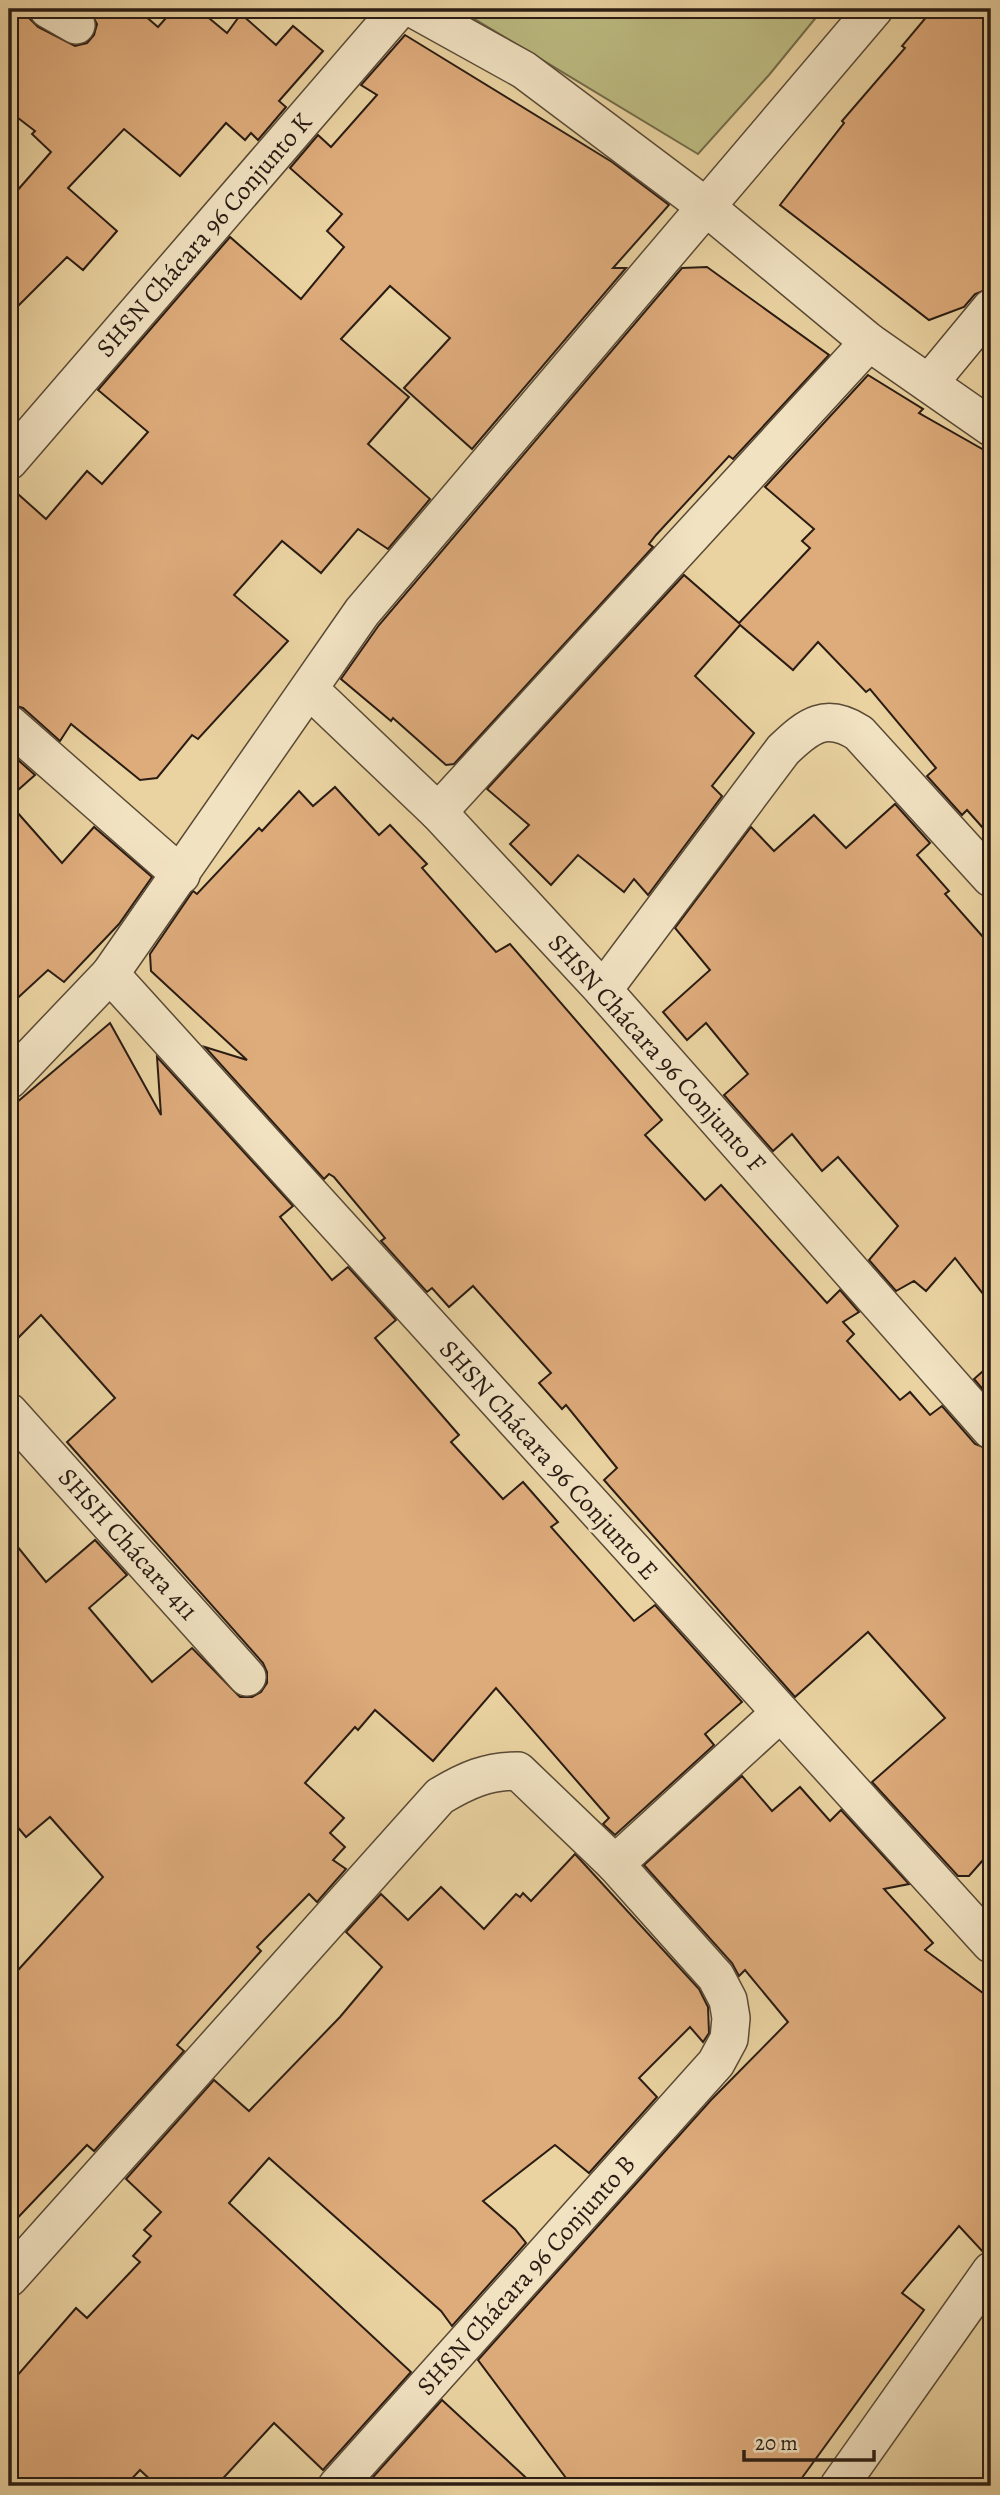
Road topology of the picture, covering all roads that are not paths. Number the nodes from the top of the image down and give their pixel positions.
1 (399, 9) edge
2 (414, 9) edge
3 (874, 9) edge
4 (705, 206) junction
5 (991, 308) edge
6 (869, 342) junction
7 (929, 383) junction
8 (991, 427) edge
9 (9, 461) edge
10 (310, 690) junction
11 (9, 724) edge
12 (438, 812) junction
13 (181, 875) junction
14 (991, 878) edge
15 (110, 974) junction
16 (603, 990) junction
17 (9, 1080) edge
18 (9, 1412) edge
19 (991, 1430) edge
20 (247, 1677) dead end
21 (779, 1714) junction
22 (615, 1864) junction
23 (986, 1925) edge
24 (991, 2271) edge
25 (9, 2278) edge
26 (337, 2486) edge
27 (839, 2486) edge

1 - 9 street, SHSN Chácara 96 Conjunto K
2 - 4 street
3 - 4 street
4 - 6 street
4 - 10 street
5 - 7 street
6 - 7 street
6 - 12 street
7 - 8 street
10 - 12 street, SHSN Chácara 96 Conjunto F
10 - 13 street
11 - 13 street
12 - 16 street, SHSN Chácara 96 Conjunto F
13 - 15 street
14 - 16 street
15 - 17 street
15 - 21 street, SHSN Chácara 96 Conjunto E
16 - 19 street, SHSN Chácara 96 Conjunto F
18 - 20 street, SHSH Chácara 411
21 - 22 street
21 - 23 street, SHSN Chácara 96 Conjunto E
22 - 25 street, SHSN Chácara 96 Conjunto B
22 - 26 street, SHSN Chácara 96 Conjunto B
24 - 27 street

